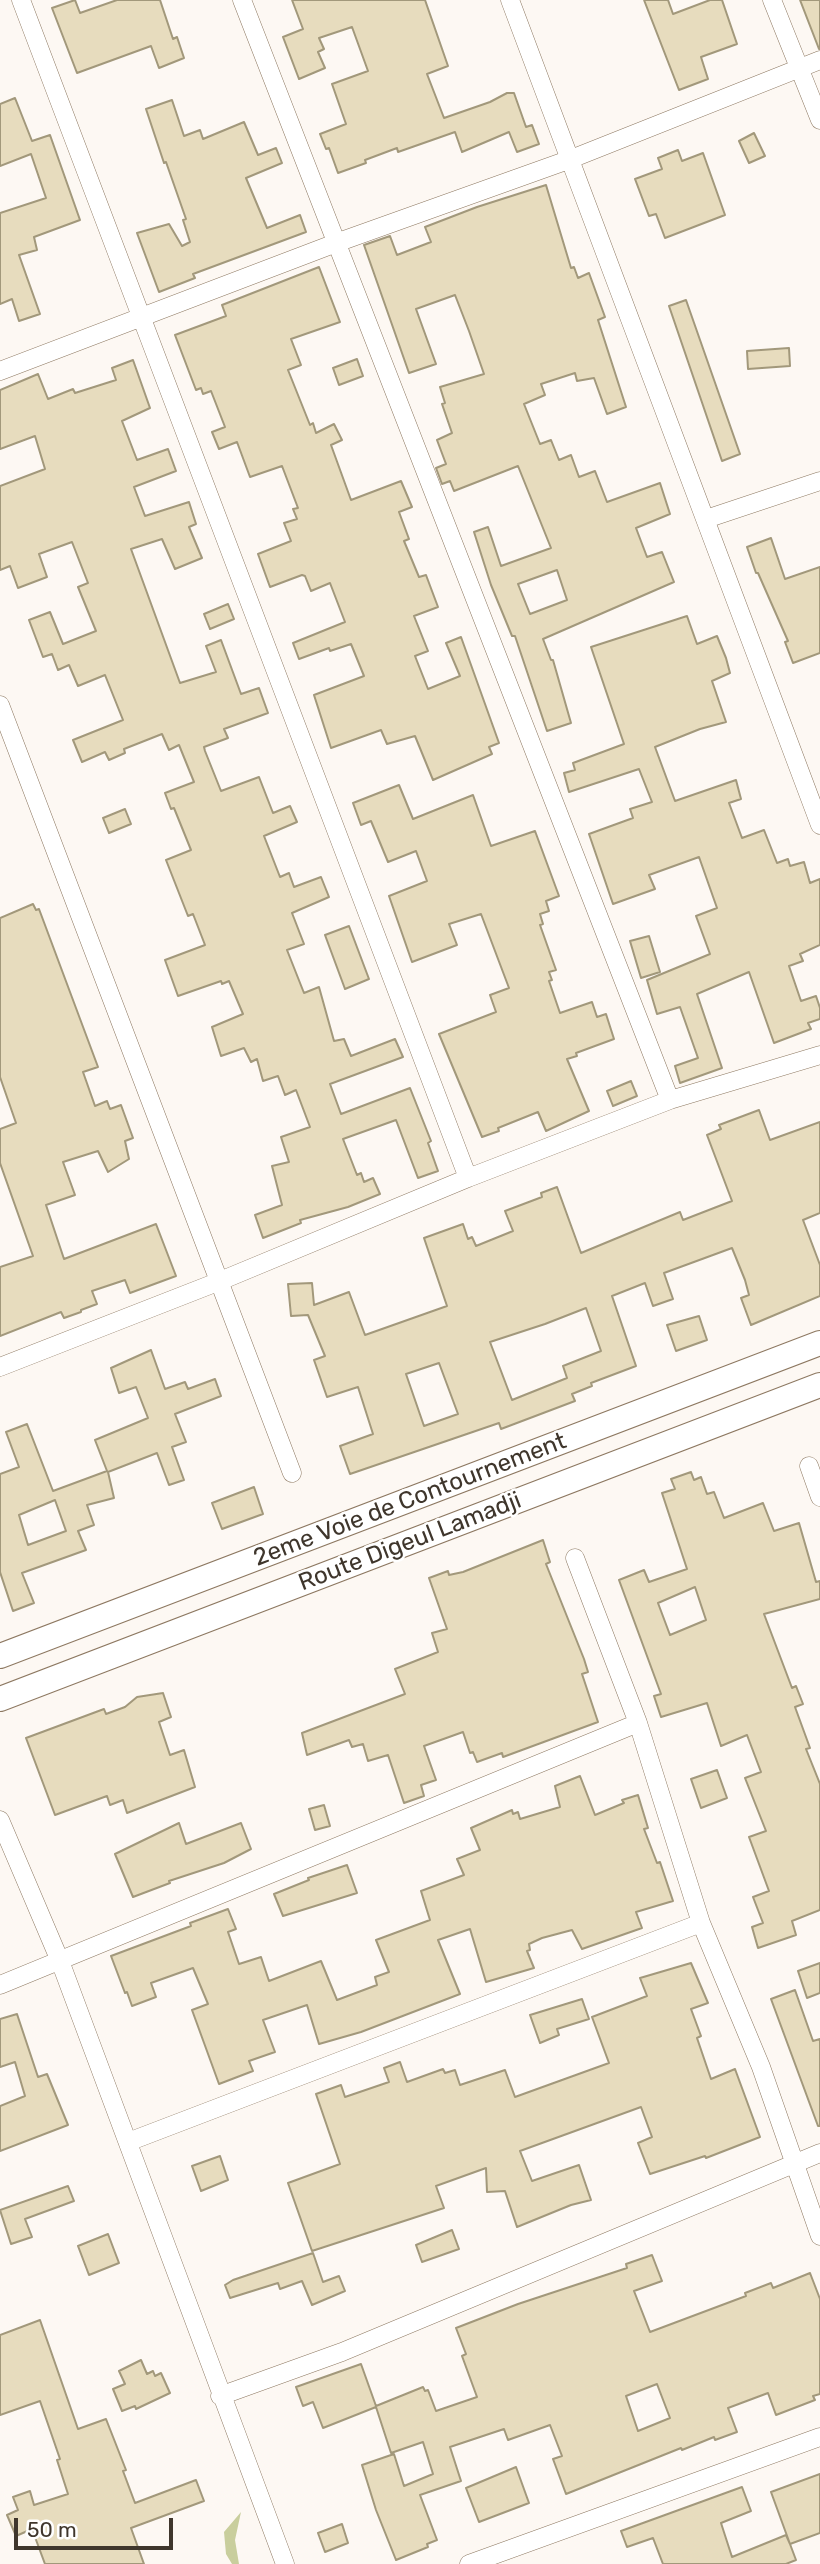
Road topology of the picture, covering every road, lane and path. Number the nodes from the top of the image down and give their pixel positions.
1 (22, 0) edge
2 (242, 0) edge
3 (510, 0) edge
4 (772, 0) edge
5 (820, 60) edge
6 (799, 67) junction
7 (820, 120) edge
8 (571, 159) junction
9 (336, 243) junction
10 (143, 315) junction
11 (0, 372) edge
12 (820, 481) edge
13 (706, 519) junction
14 (0, 705) edge
15 (820, 825) edge
16 (820, 1055) edge
17 (670, 1100) junction
18 (468, 1178) junction
19 (220, 1281) junction
20 (820, 1343) edge
21 (0, 1367) edge
22 (820, 1385) edge
23 (808, 1466) dead end
24 (292, 1473) dead end
25 (820, 1497) edge
26 (575, 1558) dead end
27 (0, 1656) edge
28 (0, 1699) edge
29 (638, 1723) junction
30 (0, 1820) edge
31 (701, 1923) junction
32 (60, 1961) junction
33 (0, 1985) edge
34 (128, 2142) junction
35 (820, 2153) edge
36 (793, 2163) junction
37 (820, 2236) edge
38 (220, 2396) junction
39 (820, 2437) edge
40 (285, 2564) edge
41 (469, 2564) edge

1 - 10 street
2 - 9 street
3 - 8 street
4 - 6 street
5 - 6 street
6 - 7 street
6 - 8 street
8 - 9 street
8 - 13 street
9 - 10 street
9 - 17 street
10 - 11 street
10 - 18 street
12 - 13 street
13 - 15 street
14 - 19 street
16 - 17 street
17 - 18 street
18 - 19 street
19 - 21 street
19 - 24 street
20 - 27 main road, 2eme Voie de Contournement
22 - 28 main road, Route Digeul Lamadji
23 - 25 street
26 - 29 street
29 - 31 street
29 - 32 street
30 - 32 street
31 - 34 street
31 - 36 street
32 - 33 street
32 - 34 street
34 - 38 street
35 - 36 street
36 - 37 street
36 - 38 street
38 - 40 street
39 - 41 street

